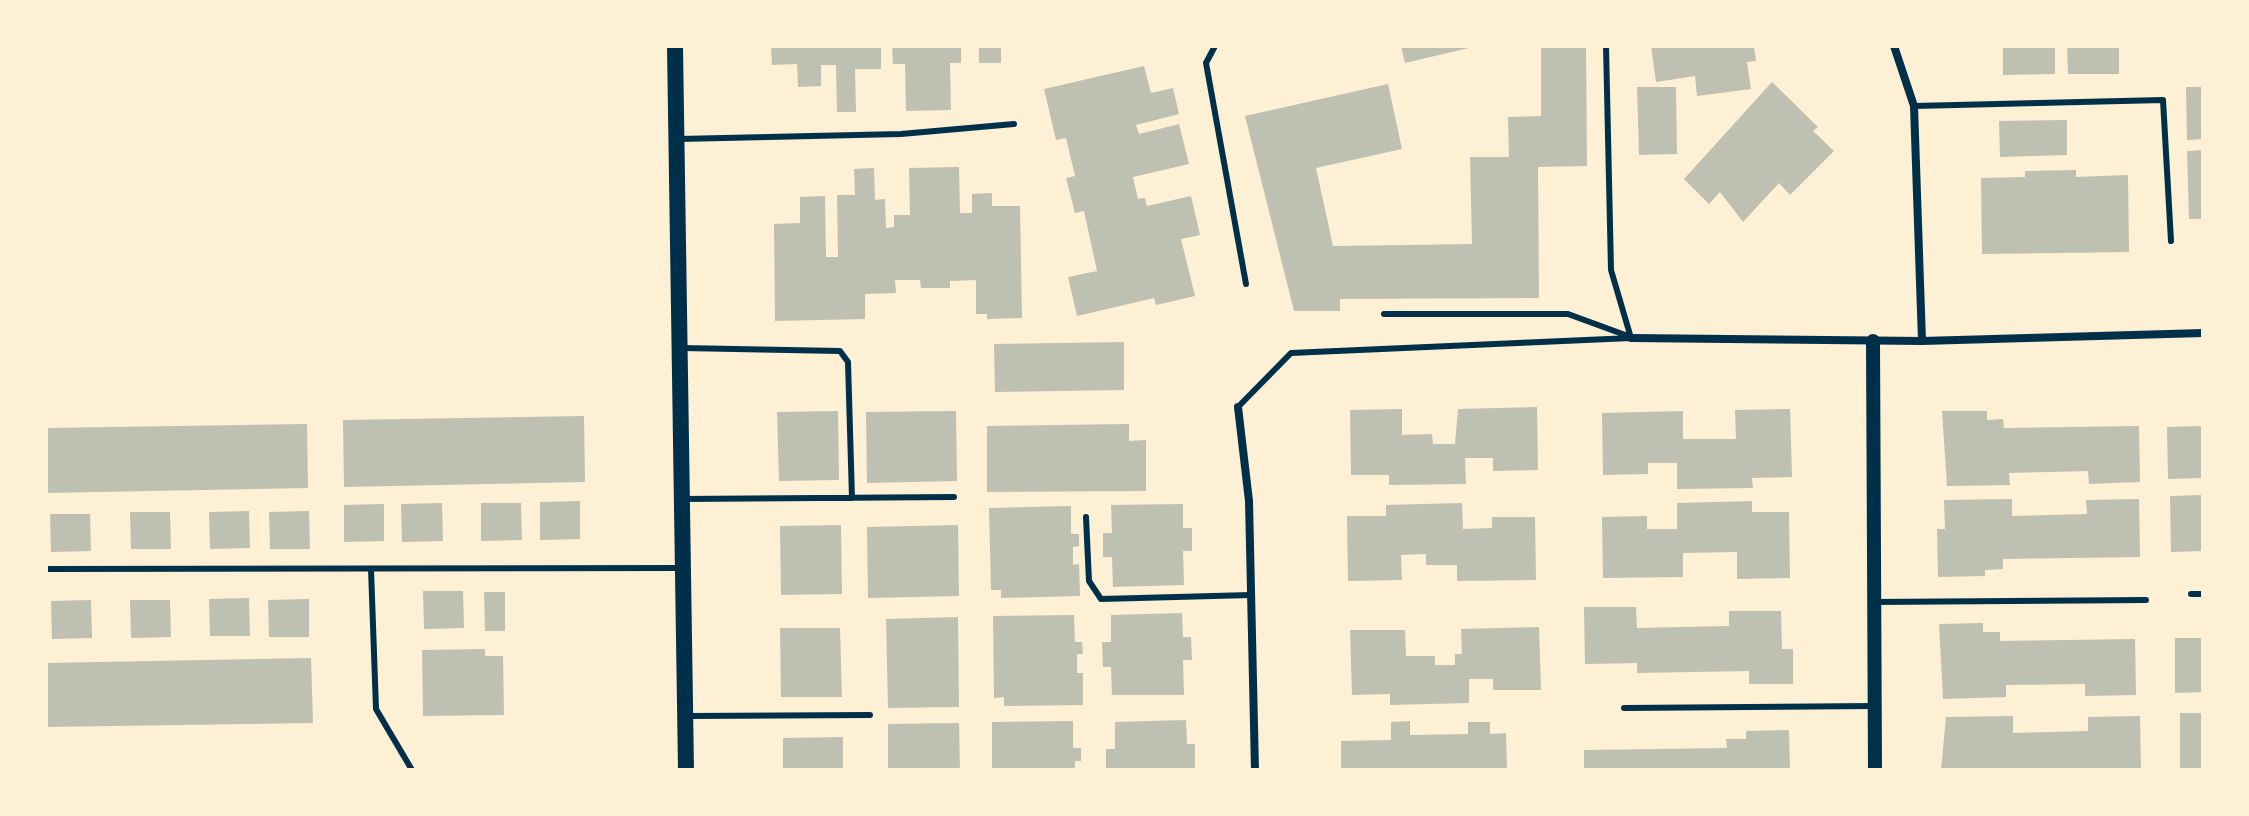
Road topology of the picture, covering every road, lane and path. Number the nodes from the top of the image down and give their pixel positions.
1 (675, 46) edge
2 (1215, 46) edge
3 (1606, 46) edge
4 (1894, 46) edge
5 (1914, 106) junction
6 (1014, 124) dead end
7 (676, 139) junction
8 (2171, 241) dead end
9 (1246, 284) dead end
10 (1384, 314) dead end
11 (2203, 333) edge
12 (1631, 338) junction
13 (1873, 341) junction
14 (1922, 341) junction
15 (680, 348) junction
16 (1238, 407) joint
17 (954, 497) dead end
18 (852, 498) junction
19 (682, 499) junction
20 (1086, 517) dead end
21 (684, 568) junction
22 (46, 569) edge
23 (371, 569) junction
24 (2191, 594) dead end
25 (2203, 594) edge
26 (1251, 595) junction
27 (2146, 600) dead end
28 (1874, 602) junction
29 (1875, 706) junction
30 (1624, 708) dead end
31 (870, 715) dead end
32 (685, 716) junction
33 (412, 770) edge
34 (686, 770) edge
35 (1255, 770) edge
36 (1875, 770) edge

1 - 7 main road
2 - 9 lane
3 - 12 lane
4 - 5 street
5 - 8 lane
5 - 14 street
6 - 7 lane
7 - 15 main road
10 - 12 lane
11 - 14 street
12 - 13 street
12 - 16 lane
13 - 14 street
13 - 28 street
15 - 18 lane
15 - 19 main road
16 - 26 street
17 - 18 lane
18 - 19 lane
19 - 21 main road
20 - 26 lane
21 - 23 lane
21 - 32 main road
22 - 23 lane
23 - 33 lane
24 - 25 lane
26 - 35 street
27 - 28 lane
28 - 29 street
29 - 30 lane
29 - 36 street
31 - 32 lane
32 - 34 main road

